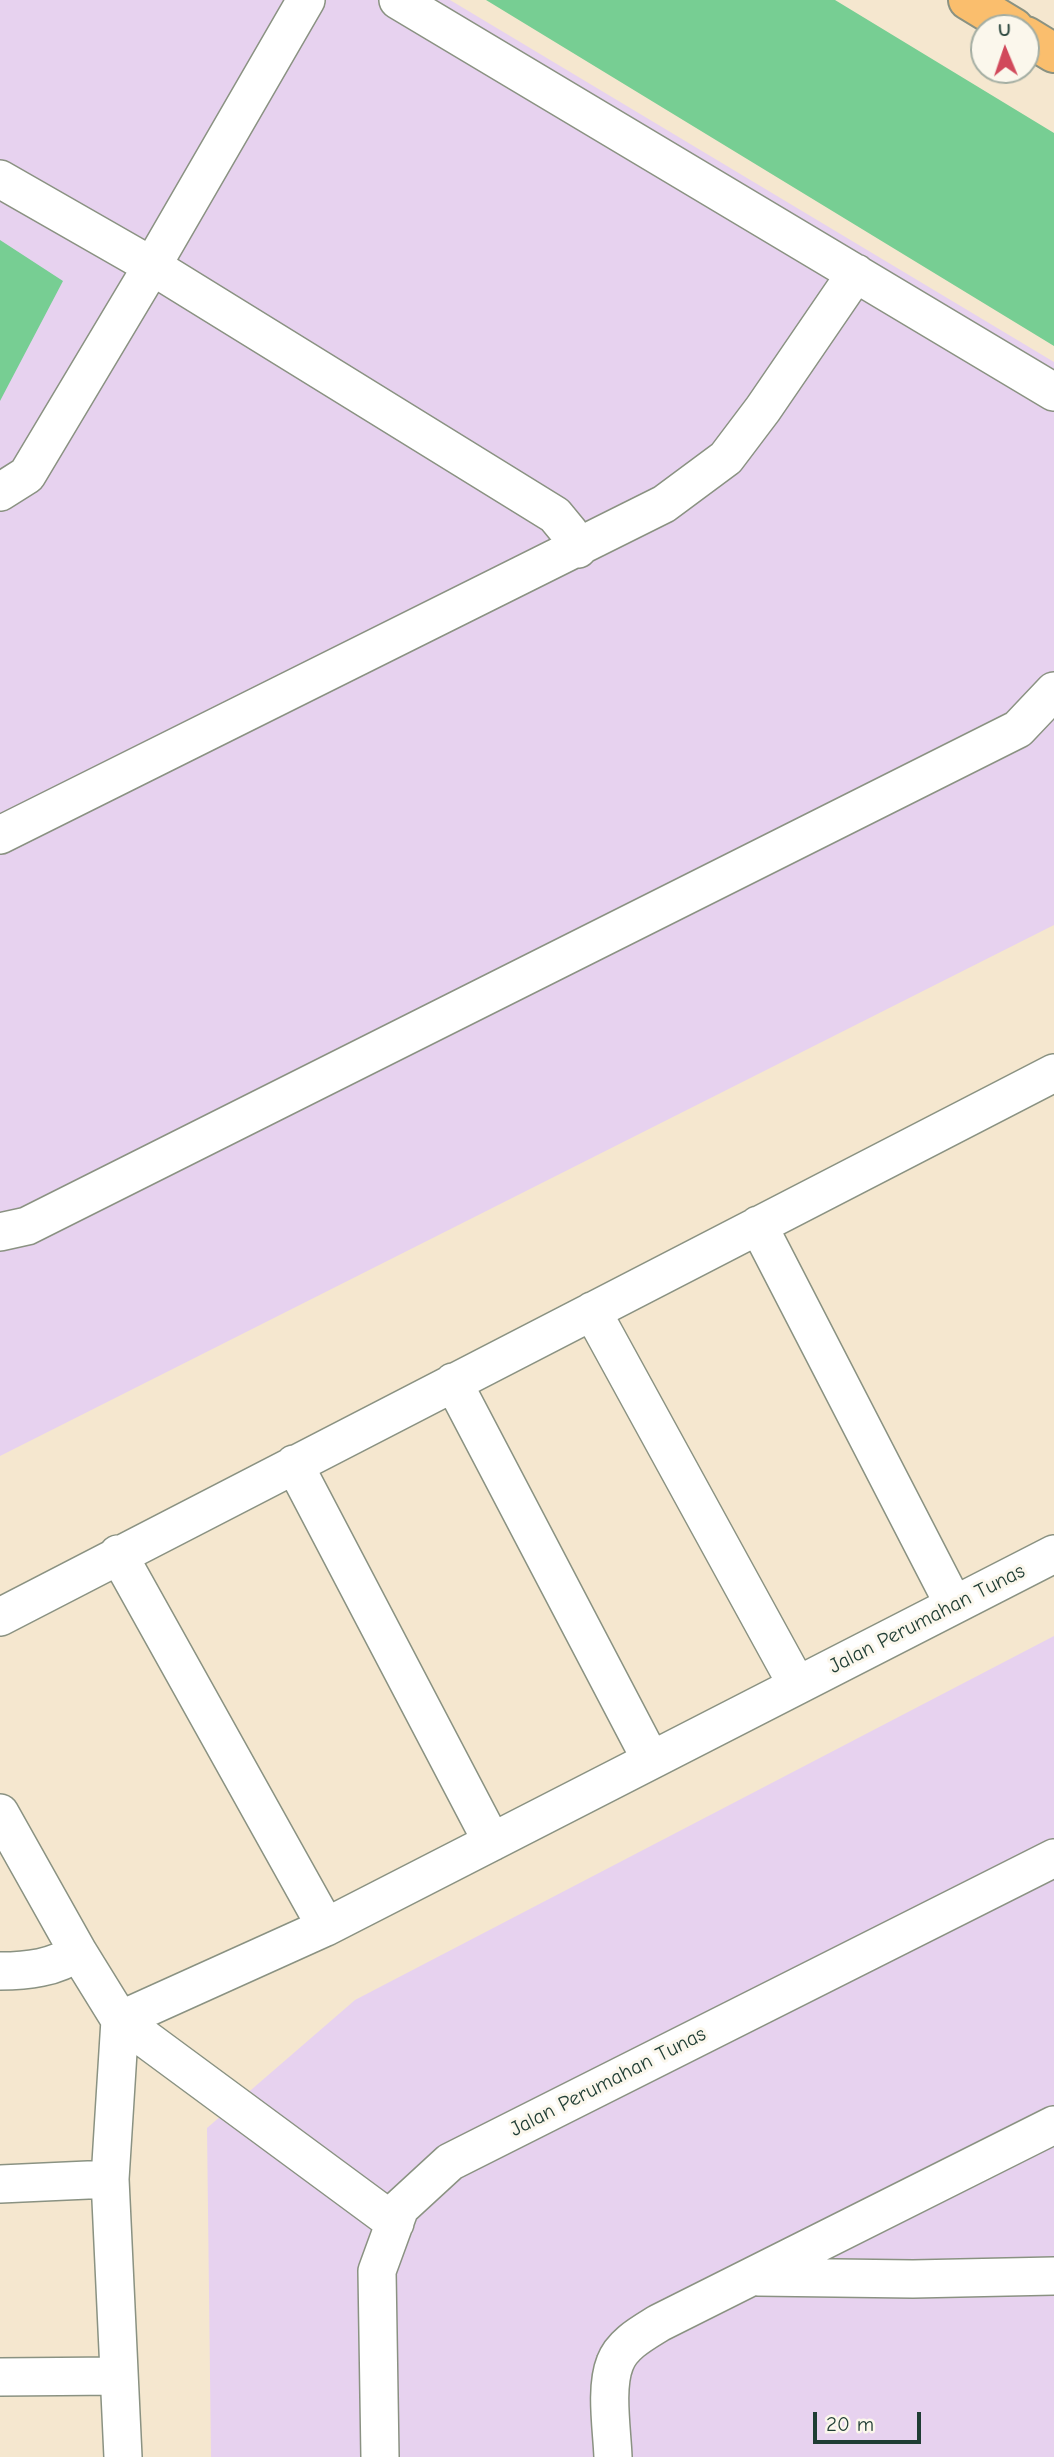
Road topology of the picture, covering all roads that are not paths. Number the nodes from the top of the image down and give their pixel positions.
1 (306, 0) edge
2 (398, 0) edge
3 (968, 0) edge
4 (991, 14) edge
5 (0, 179) edge
6 (152, 266) junction
7 (856, 273) junction
8 (1054, 391) edge
9 (0, 492) edge
10 (578, 549) junction
11 (1054, 691) edge
12 (0, 835) edge
13 (1054, 1073) edge
14 (758, 1225) junction
15 (0, 1232) edge
16 (592, 1311) junction
17 (453, 1382) junction
18 (294, 1464) junction
19 (1054, 1554) edge
20 (118, 1555) junction
21 (954, 1605) junction
22 (0, 1617) edge
23 (797, 1685) junction
24 (651, 1760) junction
25 (0, 1813) edge
26 (492, 1842) junction
27 (1054, 1858) edge
28 (326, 1927) junction
29 (78, 1952) junction
30 (0, 1971) edge
31 (120, 2020) junction
32 (1054, 2125) edge
33 (110, 2179) junction
34 (0, 2184) edge
35 (395, 2223) junction
36 (1054, 2276) edge
37 (751, 2277) junction
38 (118, 2376) junction
39 (0, 2377) edge
40 (123, 2457) edge
41 (380, 2457) edge
42 (612, 2457) edge

1 - 6 street
2 - 7 street
3 - 4 highway
5 - 6 street
6 - 9 street
6 - 10 street
7 - 8 street
7 - 10 street
10 - 12 street
11 - 15 street
13 - 14 street
14 - 16 street
14 - 21 street
16 - 17 street
16 - 23 street
17 - 18 street
17 - 24 street
18 - 20 street
18 - 26 street
19 - 21 street, Jalan Perumahan Tunas
20 - 22 street
20 - 28 street
21 - 23 street, Jalan Perumahan Tunas
23 - 24 street, Jalan Perumahan Tunas
24 - 26 street, Jalan Perumahan Tunas
25 - 29 street
26 - 28 street, Jalan Perumahan Tunas
27 - 35 street, Jalan Perumahan Tunas
28 - 31 street, Jalan Perumahan Tunas
29 - 30 street
29 - 31 street
31 - 33 street
31 - 35 street
32 - 37 street
33 - 34 street
33 - 38 street
35 - 41 street, Jalan Perumahan Tunas
36 - 37 street
37 - 42 street
38 - 39 street
38 - 40 street

